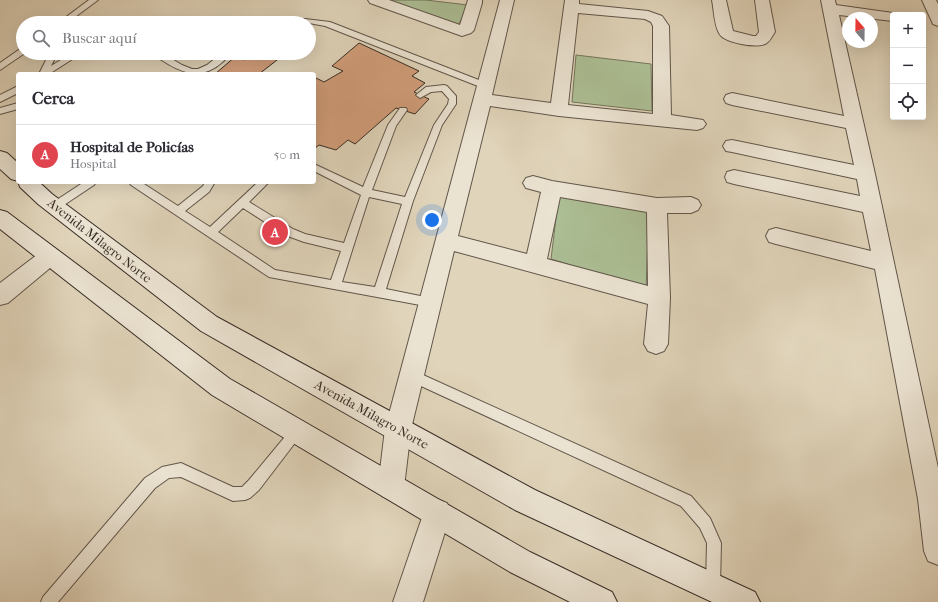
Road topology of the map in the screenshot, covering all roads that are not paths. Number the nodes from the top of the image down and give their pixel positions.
1 (94, 0) edge
2 (375, 0) edge
3 (474, 0) edge
4 (506, 0) edge
5 (719, 0) edge
6 (762, 0) edge
7 (929, 0) edge
8 (571, 4) edge
9 (829, 5) edge
10 (72, 16) edge
11 (470, 16) junction
12 (890, 16) edge
13 (926, 20) edge
14 (316, 22) edge
15 (938, 22) edge
16 (500, 23) junction
17 (16, 56) edge
18 (50, 60) edge
19 (66, 60) edge
20 (169, 60) edge
21 (218, 60) edge
22 (0, 67) edge
23 (44, 72) edge
24 (46, 72) edge
25 (190, 72) edge
26 (197, 72) edge
27 (16, 90) edge
28 (484, 92) junction
29 (420, 95) dead end
30 (0, 99) edge
31 (732, 100) dead end
32 (16, 106) edge
33 (403, 110) dead end
34 (559, 110) junction
35 (0, 111) edge
36 (662, 120) junction
37 (697, 124) dead end
38 (855, 124) junction
39 (732, 146) dead end
40 (0, 158) edge
41 (316, 168) edge
42 (16, 172) edge
43 (866, 174) junction
44 (734, 177) dead end
45 (533, 183) dead end
46 (28, 184) edge
47 (88, 184) edge
48 (137, 184) edge
49 (209, 184) edge
50 (262, 184) edge
51 (552, 188) junction
52 (366, 193) junction
53 (408, 202) junction
54 (242, 203) junction
55 (691, 205) dead end
56 (55, 206) junction
57 (657, 206) junction
58 (872, 206) junction
59 (178, 211) junction
60 (0, 218) edge
61 (211, 233) junction
62 (776, 236) dead end
63 (446, 241) junction
64 (348, 248) junction
65 (49, 257) junction
66 (884, 263) junction
67 (535, 264) junction
68 (335, 285) junction
69 (379, 293) junction
70 (0, 296) edge
71 (659, 298) junction
72 (431, 302) junction
73 (656, 344) dead end
74 (412, 376) junction
75 (398, 429) junction
76 (297, 432) junction
77 (391, 487) junction
78 (437, 513) junction
79 (938, 551) edge
80 (713, 587) junction
81 (579, 595) edge
82 (48, 602) edge
83 (408, 602) edge
84 (602, 602) edge
85 (745, 602) edge

1 - 10 lane
2 - 11 street
3 - 11 street
4 - 16 street
5 - 6 street
7 - 15 street
8 - 34 street
8 - 36 street
9 - 12 street
9 - 38 street
11 - 16 street
13 - 15 street
14 - 28 lane
16 - 28 street
17 - 22 lane
18 - 23 lane
19 - 24 lane
20 - 25 lane
21 - 26 lane
27 - 30 lane
28 - 34 street
28 - 63 street
29 - 53 lane
31 - 38 street
32 - 35 lane
33 - 52 lane
34 - 36 street
36 - 37 street
38 - 43 street
39 - 43 street
40 - 42 street
41 - 52 lane
43 - 58 street
44 - 58 street
45 - 51 street
46 - 56 street, Avenida Milagro Norte
47 - 56 lane
48 - 59 lane
49 - 59 lane
50 - 54 lane
51 - 57 street
51 - 67 street
52 - 53 lane
52 - 64 lane
53 - 69 lane
54 - 61 lane
54 - 64 lane
55 - 57 street
56 - 75 street, Avenida Milagro Norte
57 - 71 street
58 - 66 street
59 - 61 lane
60 - 65 street
61 - 68 lane
62 - 66 street
63 - 67 street
63 - 72 street
64 - 68 lane
65 - 70 street
65 - 76 street
66 - 79 street
67 - 71 street
68 - 69 lane
69 - 72 lane
71 - 73 street
72 - 74 street
74 - 75 street
74 - 80 lane
75 - 77 street
75 - 80 street, Avenida Milagro Norte
76 - 77 street
76 - 82 lane
77 - 78 street
78 - 81 street
78 - 83 street
80 - 85 street, Avenida Milagro Norte
81 - 84 street

